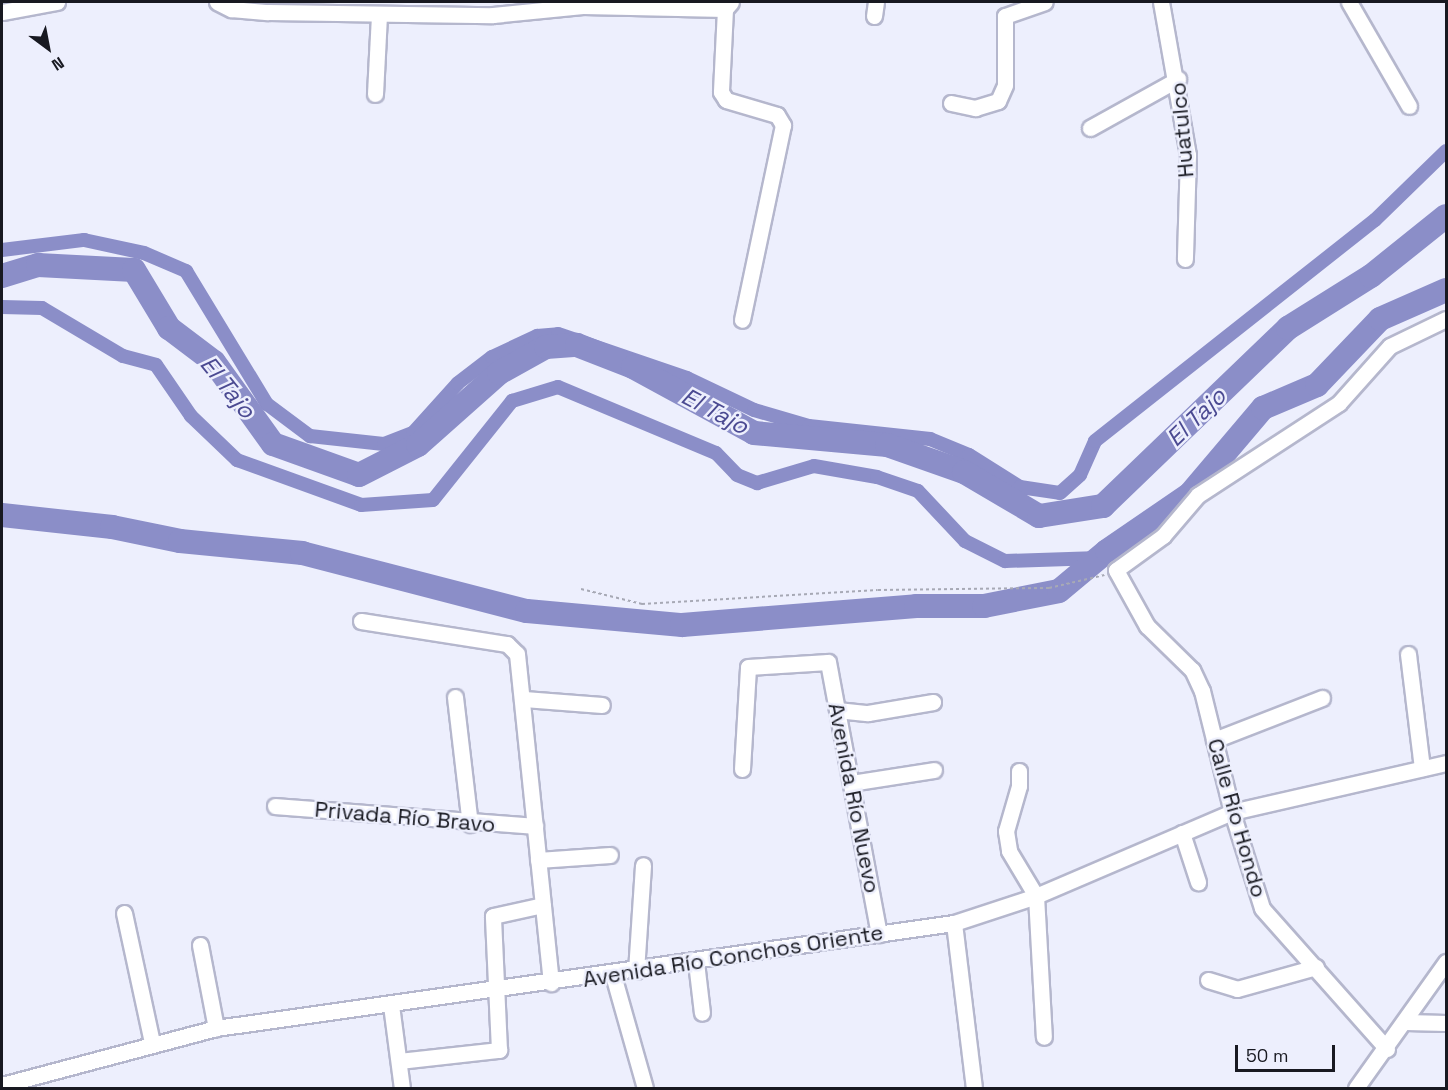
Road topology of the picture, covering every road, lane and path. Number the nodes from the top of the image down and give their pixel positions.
1 (57, 2) edge
2 (217, 2) edge
3 (1045, 2) edge
4 (1161, 2) edge
5 (1349, 2) edge
6 (728, 5) edge
7 (268, 7) edge
8 (2, 12) edge
9 (379, 14) junction
10 (1178, 79) junction
11 (375, 94) dead end
12 (951, 103) dead end
13 (1409, 106) dead end
14 (1090, 128) dead end
15 (1185, 260) dead end
16 (1446, 319) edge
17 (742, 320) dead end
18 (1116, 570) junction
19 (581, 589) dead end
20 (361, 621) dead end
21 (1408, 654) dead end
22 (455, 697) dead end
23 (1322, 698) dead end
24 (524, 699) junction
25 (933, 702) dead end
26 (602, 705) dead end
27 (837, 710) junction
28 (1214, 740) junction
29 (1446, 763) edge
30 (1422, 768) junction
31 (742, 769) dead end
32 (934, 770) dead end
33 (1019, 771) dead end
34 (851, 783) junction
35 (275, 806) dead end
36 (1232, 812) junction
37 (470, 824) junction
38 (535, 826) junction
39 (1182, 833) junction
40 (610, 855) dead end
41 (538, 860) junction
42 (643, 865) dead end
43 (1198, 882) dead end
44 (1036, 896) junction
45 (543, 905) junction
46 (124, 913) dead end
47 (954, 923) junction
48 (879, 934) junction
49 (200, 945) dead end
50 (696, 962) junction
51 (1446, 962) edge
52 (1316, 967) junction
53 (636, 971) junction
54 (613, 975) junction
55 (1208, 980) dead end
56 (551, 983) junction
57 (495, 990) junction
58 (390, 1005) junction
59 (702, 1013) dead end
60 (1406, 1022) junction
61 (1446, 1023) edge
62 (216, 1028) junction
63 (1044, 1037) dead end
64 (152, 1042) junction
65 (1387, 1049) junction
66 (399, 1061) junction
67 (2, 1086) edge
68 (974, 1088) edge
69 (402, 1089) edge
70 (645, 1089) edge
71 (1356, 1089) edge

1 - 8 street
2 - 7 street
3 - 12 street
4 - 10 street, Huatulco
5 - 13 street
6 - 9 street
6 - 17 street
7 - 9 street
9 - 11 street
10 - 14 street
10 - 15 street, Huatulco
16 - 18 street
18 - 19 path
18 - 28 street, Calle Río Hondo
20 - 24 street
21 - 30 street
22 - 37 street
23 - 28 street
24 - 26 street
24 - 38 street
25 - 27 street
27 - 31 street, Avenida Río Nuevo
27 - 34 street, Avenida Río Nuevo
28 - 36 street, Calle Río Hondo
29 - 30 street, Avenida Río Conchos Oriente
30 - 36 street, Avenida Río Conchos Oriente
32 - 34 street
33 - 44 street
34 - 48 street, Avenida Río Nuevo
35 - 37 street, Privada Río Bravo
36 - 39 street, Avenida Río Conchos Oriente
36 - 52 street, Calle Río Hondo
37 - 38 street, Privada Río Bravo
38 - 41 street
39 - 43 street
39 - 44 street, Avenida Río Conchos Oriente
40 - 41 street
41 - 45 street
42 - 53 street
44 - 47 street, Avenida Río Conchos Oriente
44 - 63 street
45 - 56 street
45 - 57 street
46 - 64 street
47 - 48 street, Avenida Río Conchos Oriente
47 - 68 street
48 - 50 street, Avenida Río Conchos Oriente
49 - 62 street
50 - 53 street, Avenida Río Conchos Oriente
50 - 59 street
51 - 60 street
52 - 55 street
52 - 65 street, Calle Río Hondo
53 - 54 street, Avenida Río Conchos Oriente
54 - 56 street, Avenida Río Conchos Oriente
54 - 70 street
56 - 57 street, Avenida Río Conchos Oriente
57 - 58 street, Avenida Río Conchos Oriente
57 - 66 street
58 - 62 street, Avenida Río Conchos Oriente
58 - 66 street
60 - 61 street
60 - 65 street
62 - 64 street, Avenida Río Conchos Oriente
64 - 67 street, Avenida Río Conchos Oriente
65 - 71 street
66 - 69 street

